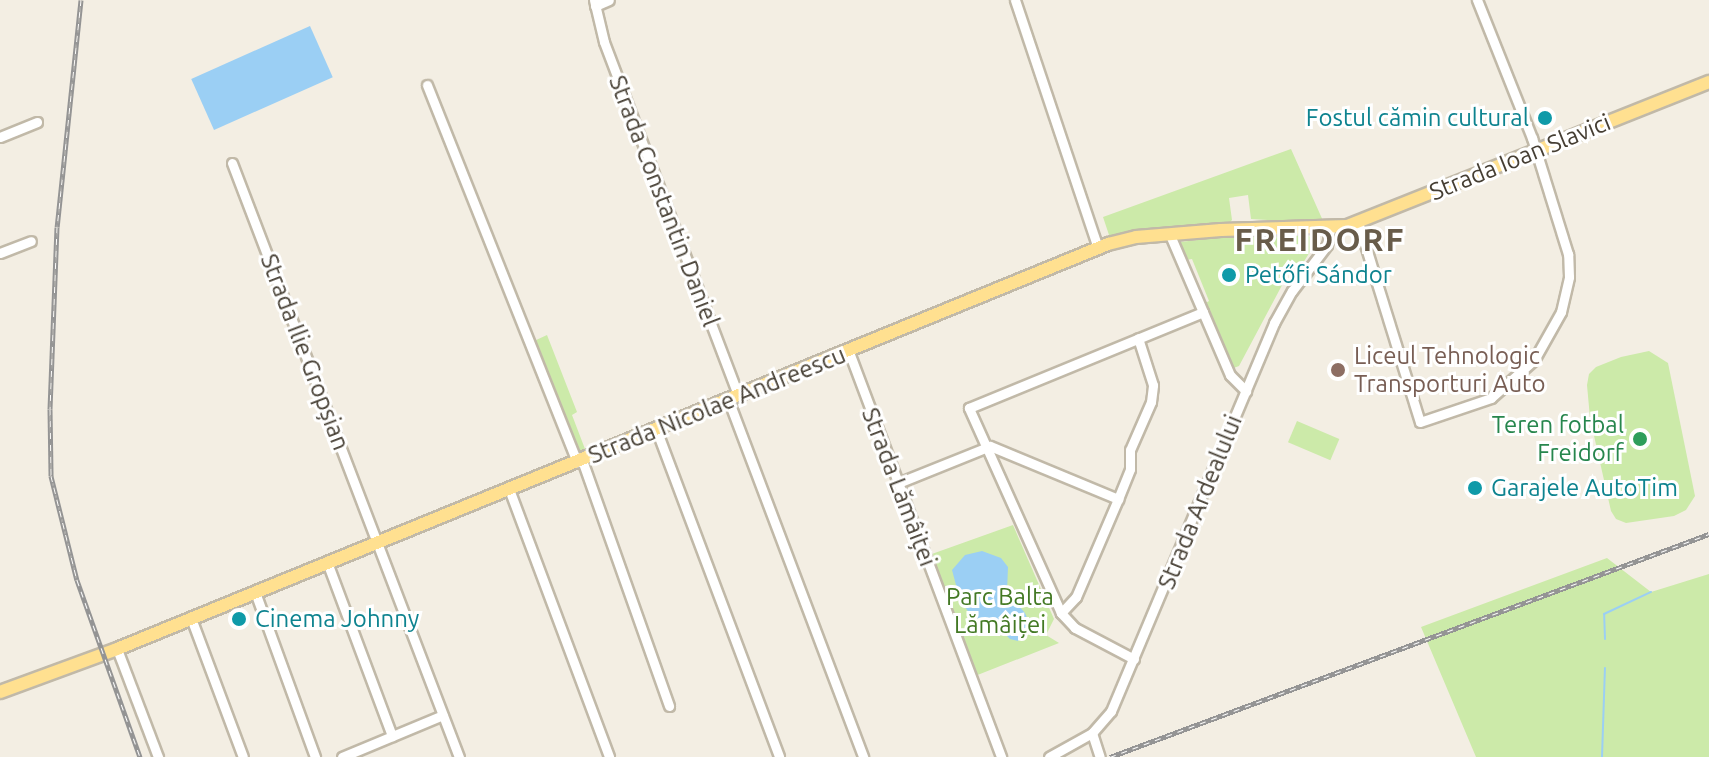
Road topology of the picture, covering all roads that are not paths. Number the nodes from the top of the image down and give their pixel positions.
1 (609, 0) edge
2 (1015, 0) edge
3 (1477, 0) edge
4 (594, 3) edge
5 (1709, 82) edge
6 (427, 85) dead end
7 (37, 122) dead end
8 (0, 137) edge
9 (1536, 151) junction
10 (232, 163) dead end
11 (1358, 222) junction
12 (1330, 229) junction
13 (1170, 235) junction
14 (31, 241) dead end
15 (1098, 248) junction
16 (0, 253) edge
17 (1203, 312) junction
18 (1138, 338) junction
19 (849, 352) junction
20 (1246, 391) junction
21 (733, 397) junction
22 (656, 429) junction
23 (985, 448) junction
24 (579, 461) junction
25 (898, 483) junction
26 (509, 489) junction
27 (1118, 499) junction
28 (378, 542) junction
29 (327, 562) junction
30 (255, 592) junction
31 (1061, 613) junction
32 (191, 618) junction
33 (117, 649) junction
34 (1134, 659) junction
35 (0, 692) edge
36 (669, 706) dead end
37 (443, 715) junction
38 (1092, 733) junction
39 (392, 736) junction
40 (158, 757) edge
41 (243, 757) edge
42 (315, 757) edge
43 (342, 757) edge
44 (459, 757) edge
45 (609, 757) edge
46 (779, 757) edge
47 (863, 757) edge
48 (1001, 757) edge
49 (1049, 757) edge
50 (1100, 757) edge

1 - 4 street
2 - 15 street
3 - 9 street
4 - 21 street, Strada Constantin Daniel
5 - 9 main road, Strada Ioan Slavici
6 - 24 street
7 - 8 street
9 - 11 main road, Strada Ioan Slavici
9 - 11 street
10 - 28 street, Strada Ilie Gropșian
11 - 12 main road, Strada Ioan Slavici
12 - 13 main road, Strada Nicolae Andreescu
12 - 20 street, Strada Ardealului
13 - 15 main road, Strada Nicolae Andreescu
13 - 17 street
14 - 16 street
15 - 19 main road, Strada Nicolae Andreescu
17 - 18 street
17 - 20 street
18 - 23 street
18 - 27 street
19 - 21 main road, Strada Nicolae Andreescu
19 - 25 street, Strada Lămâiței
20 - 34 street, Strada Ardealului
21 - 22 main road, Strada Nicolae Andreescu
21 - 47 street, Strada Constantin Daniel
22 - 24 main road, Strada Nicolae Andreescu
22 - 46 street
23 - 25 street
23 - 27 street
23 - 31 street
24 - 26 main road, Strada Nicolae Andreescu
24 - 36 street
25 - 48 street, Strada Lămâiței
26 - 28 main road, Strada Nicolae Andreescu
26 - 45 street
27 - 31 street
28 - 29 main road, Strada Nicolae Andreescu
28 - 37 street, Strada Ilie Gropșian
29 - 30 main road, Strada Nicolae Andreescu
29 - 39 street
30 - 32 main road, Strada Nicolae Andreescu
30 - 42 street
31 - 34 street
32 - 33 main road, Strada Nicolae Andreescu
32 - 41 street
33 - 35 main road, Strada Nicolae Andreescu
33 - 40 street
34 - 38 street, Strada Ardealului
37 - 39 street
37 - 44 street, Strada Ilie Gropșian
38 - 49 street, Strada Ardealului
38 - 50 street
39 - 43 street

